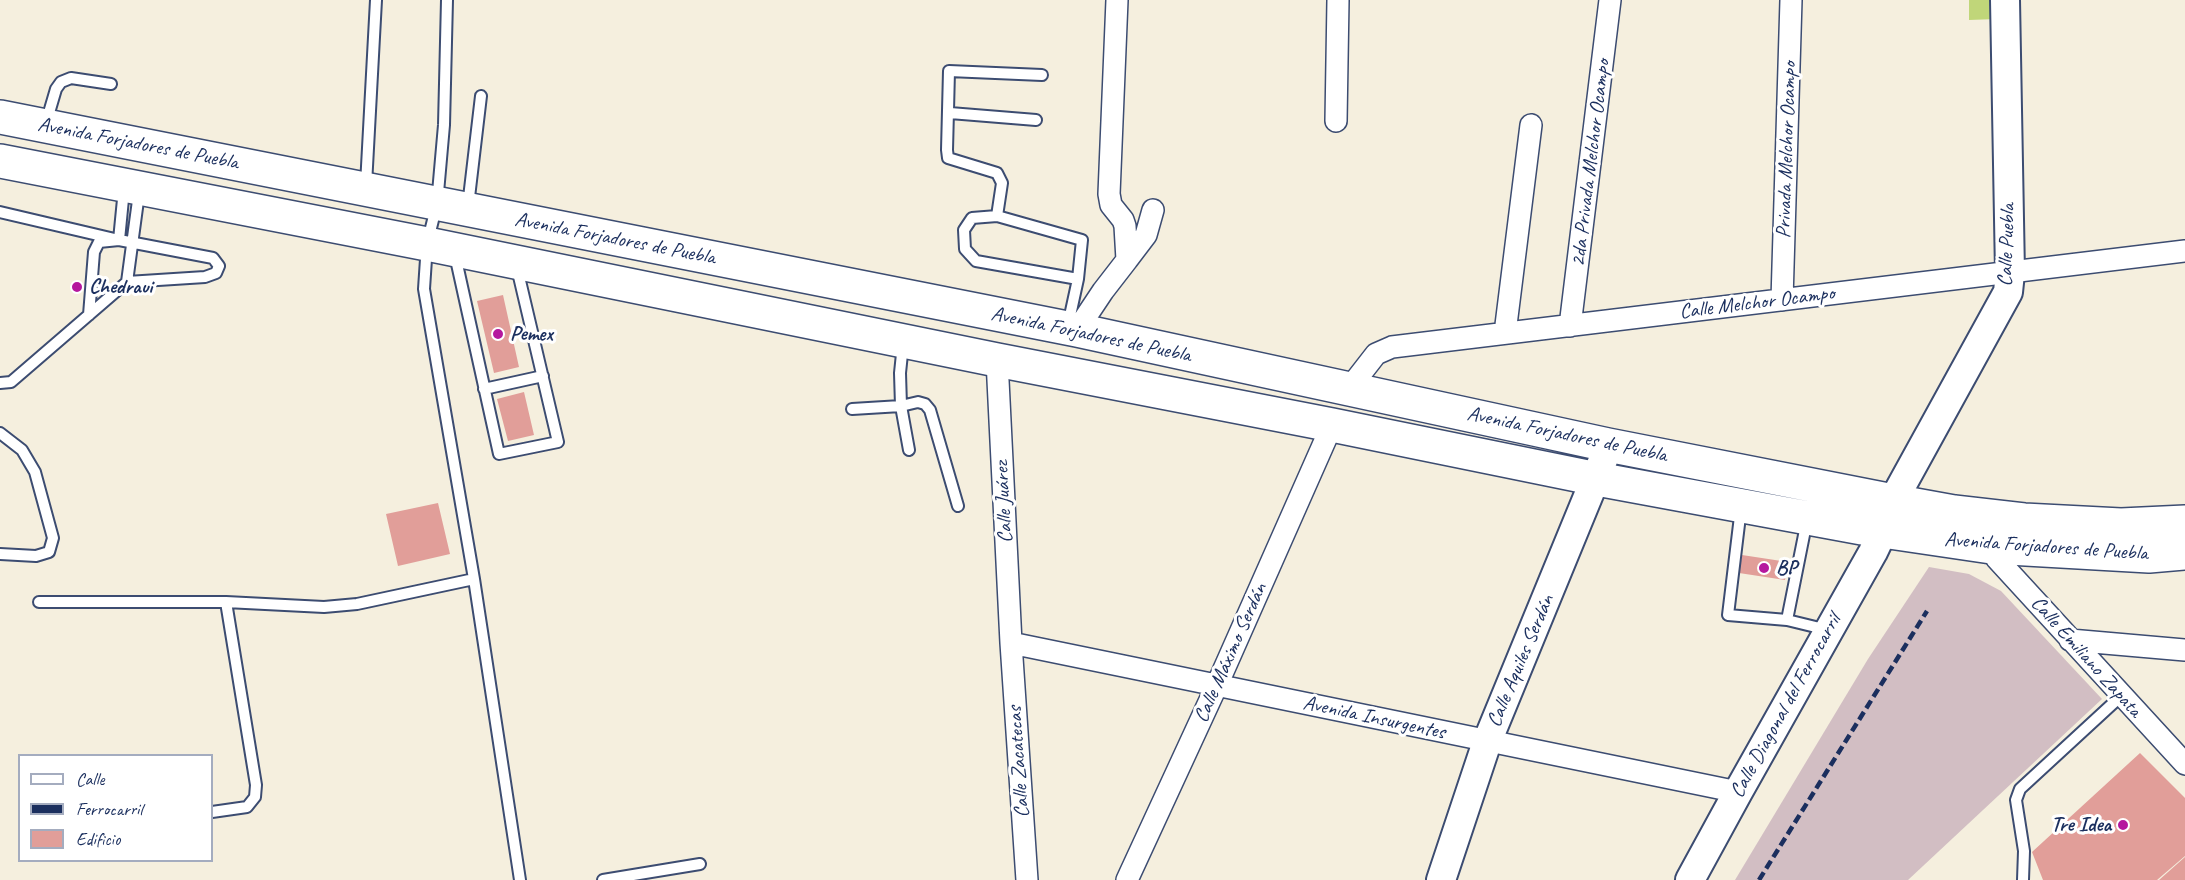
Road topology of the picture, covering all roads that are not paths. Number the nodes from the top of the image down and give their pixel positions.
1 (376, 0) edge
2 (447, 0) edge
3 (1117, 0) edge
4 (1338, 0) edge
5 (1611, 0) edge
6 (1791, 0) edge
7 (2006, 0) edge
8 (1042, 75) dead end
9 (111, 84) dead end
10 (481, 96) dead end
11 (950, 113) junction
12 (0, 117) edge
13 (1036, 120) dead end
14 (1336, 122) dead end
15 (1531, 125) dead end
16 (45, 126) junction
17 (0, 161) edge
18 (132, 187) junction
19 (365, 188) junction
20 (452, 207) junction
21 (1153, 210) dead end
22 (0, 212) edge
23 (997, 216) junction
24 (2185, 240) edge
25 (125, 241) junction
26 (440, 246) junction
27 (2177, 252) edge
28 (1127, 260) junction
29 (516, 262) junction
30 (2010, 273) junction
31 (1078, 279) junction
32 (127, 282) junction
33 (1782, 300) junction
34 (89, 315) junction
35 (1570, 326) junction
36 (1072, 329) junction
37 (1505, 333) junction
38 (903, 341) junction
39 (997, 360) junction
40 (543, 376) junction
41 (0, 382) edge
42 (484, 390) junction
43 (1348, 390) junction
44 (901, 406) junction
45 (852, 410) dead end
46 (1332, 424) junction
47 (0, 433) edge
48 (1608, 445) junction
49 (909, 450) dead end
50 (1597, 479) junction
51 (1893, 501) junction
52 (958, 506) dead end
53 (1741, 506) junction
54 (1808, 518) junction
55 (2185, 522) edge
56 (1883, 531) junction
57 (1991, 547) junction
58 (2185, 553) edge
59 (0, 554) edge
60 (474, 579) junction
61 (39, 602) dead end
62 (226, 602) junction
63 (1787, 620) junction
64 (1829, 630) junction
65 (2070, 640) junction
66 (1011, 643) junction
67 (2185, 650) edge
68 (1217, 685) junction
69 (2121, 696) junction
70 (1487, 742) junction
71 (2185, 764) edge
72 (1738, 792) junction
73 (213, 812) edge
74 (700, 864) dead end
75 (520, 880) edge
76 (603, 880) edge
77 (1027, 880) edge
78 (1127, 880) edge
79 (1441, 880) edge
80 (1690, 880) edge
81 (2023, 880) edge

1 - 19 lane
2 - 20 lane
3 - 28 street
4 - 14 street
5 - 35 street, 2da Privada Melchor Ocampo
6 - 33 street, Privada Melchor Ocampo
7 - 30 main road, Calle Puebla
8 - 11 lane
9 - 16 lane
10 - 20 lane
11 - 13 lane
11 - 23 lane
12 - 16 main road, Avenida Forjadores de Puebla
15 - 37 street
16 - 19 main road, Avenida Forjadores de Puebla
17 - 18 main road, Avenida Forjadores de Puebla
18 - 25 lane
18 - 26 main road, Avenida Forjadores de Puebla
19 - 20 main road, Avenida Forjadores de Puebla
20 - 26 lane
20 - 36 main road, Avenida Forjadores de Puebla
21 - 28 street
22 - 25 lane
23 - 31 lane
23 - 31 lane
24 - 27 street
25 - 32 lane
25 - 32 lane
25 - 34 lane
26 - 29 main road, Avenida Forjadores de Puebla
26 - 42 lane
26 - 60 lane
27 - 30 street, Calle Melchor Ocampo
28 - 36 street
29 - 38 main road, Avenida Forjadores de Puebla
29 - 40 lane
30 - 33 street, Calle Melchor Ocampo
30 - 51 main road, Calle Puebla
31 - 36 lane
32 - 34 lane
33 - 35 street, Calle Melchor Ocampo
34 - 41 lane
35 - 37 street, Calle Melchor Ocampo
36 - 43 main road, Avenida Forjadores de Puebla
37 - 43 street, Calle Melchor Ocampo
38 - 39 main road, Avenida Forjadores de Puebla
38 - 44 lane
39 - 46 main road, Avenida Forjadores de Puebla
39 - 66 street, Calle Juárez
40 - 42 lane
40 - 42 lane
43 - 48 main road, Avenida Forjadores de Puebla
44 - 45 lane
44 - 49 lane
44 - 52 lane
46 - 50 main road, Avenida Forjadores de Puebla
46 - 68 street, Calle Máximo Serdán
47 - 59 lane
48 - 50 main road, Calle Aquiles Serdán
48 - 51 main road, Avenida Forjadores de Puebla
50 - 53 main road, Avenida Forjadores de Puebla
50 - 70 main road, Calle Aquiles Serdán
51 - 55 main road, Avenida Forjadores de Puebla
51 - 56 main road, Calle Puebla
53 - 54 main road, Avenida Forjadores de Puebla
53 - 63 lane
54 - 56 main road, Avenida Forjadores de Puebla
54 - 63 lane
56 - 57 main road, Avenida Forjadores de Puebla
56 - 64 main road, Calle Diagonal del Ferrocarril
57 - 58 main road, Avenida Forjadores de Puebla
57 - 65 street, Calle Emiliano Zapata
60 - 62 lane
60 - 75 lane
61 - 62 lane
62 - 73 lane
63 - 64 lane
64 - 72 main road, Calle Diagonal del Ferrocarril
65 - 67 street
65 - 69 street, Calle Emiliano Zapata
66 - 68 street, Avenida Insurgentes
66 - 77 street, Calle Zacatecas
68 - 70 street, Avenida Insurgentes
68 - 78 street, Calle Máximo Serdán
69 - 71 street, Calle Emiliano Zapata
69 - 81 lane
70 - 72 street, Avenida Insurgentes
70 - 79 main road, Calle Aquiles Serdán
72 - 80 main road, Calle Diagonal del Ferrocarril
74 - 76 lane

